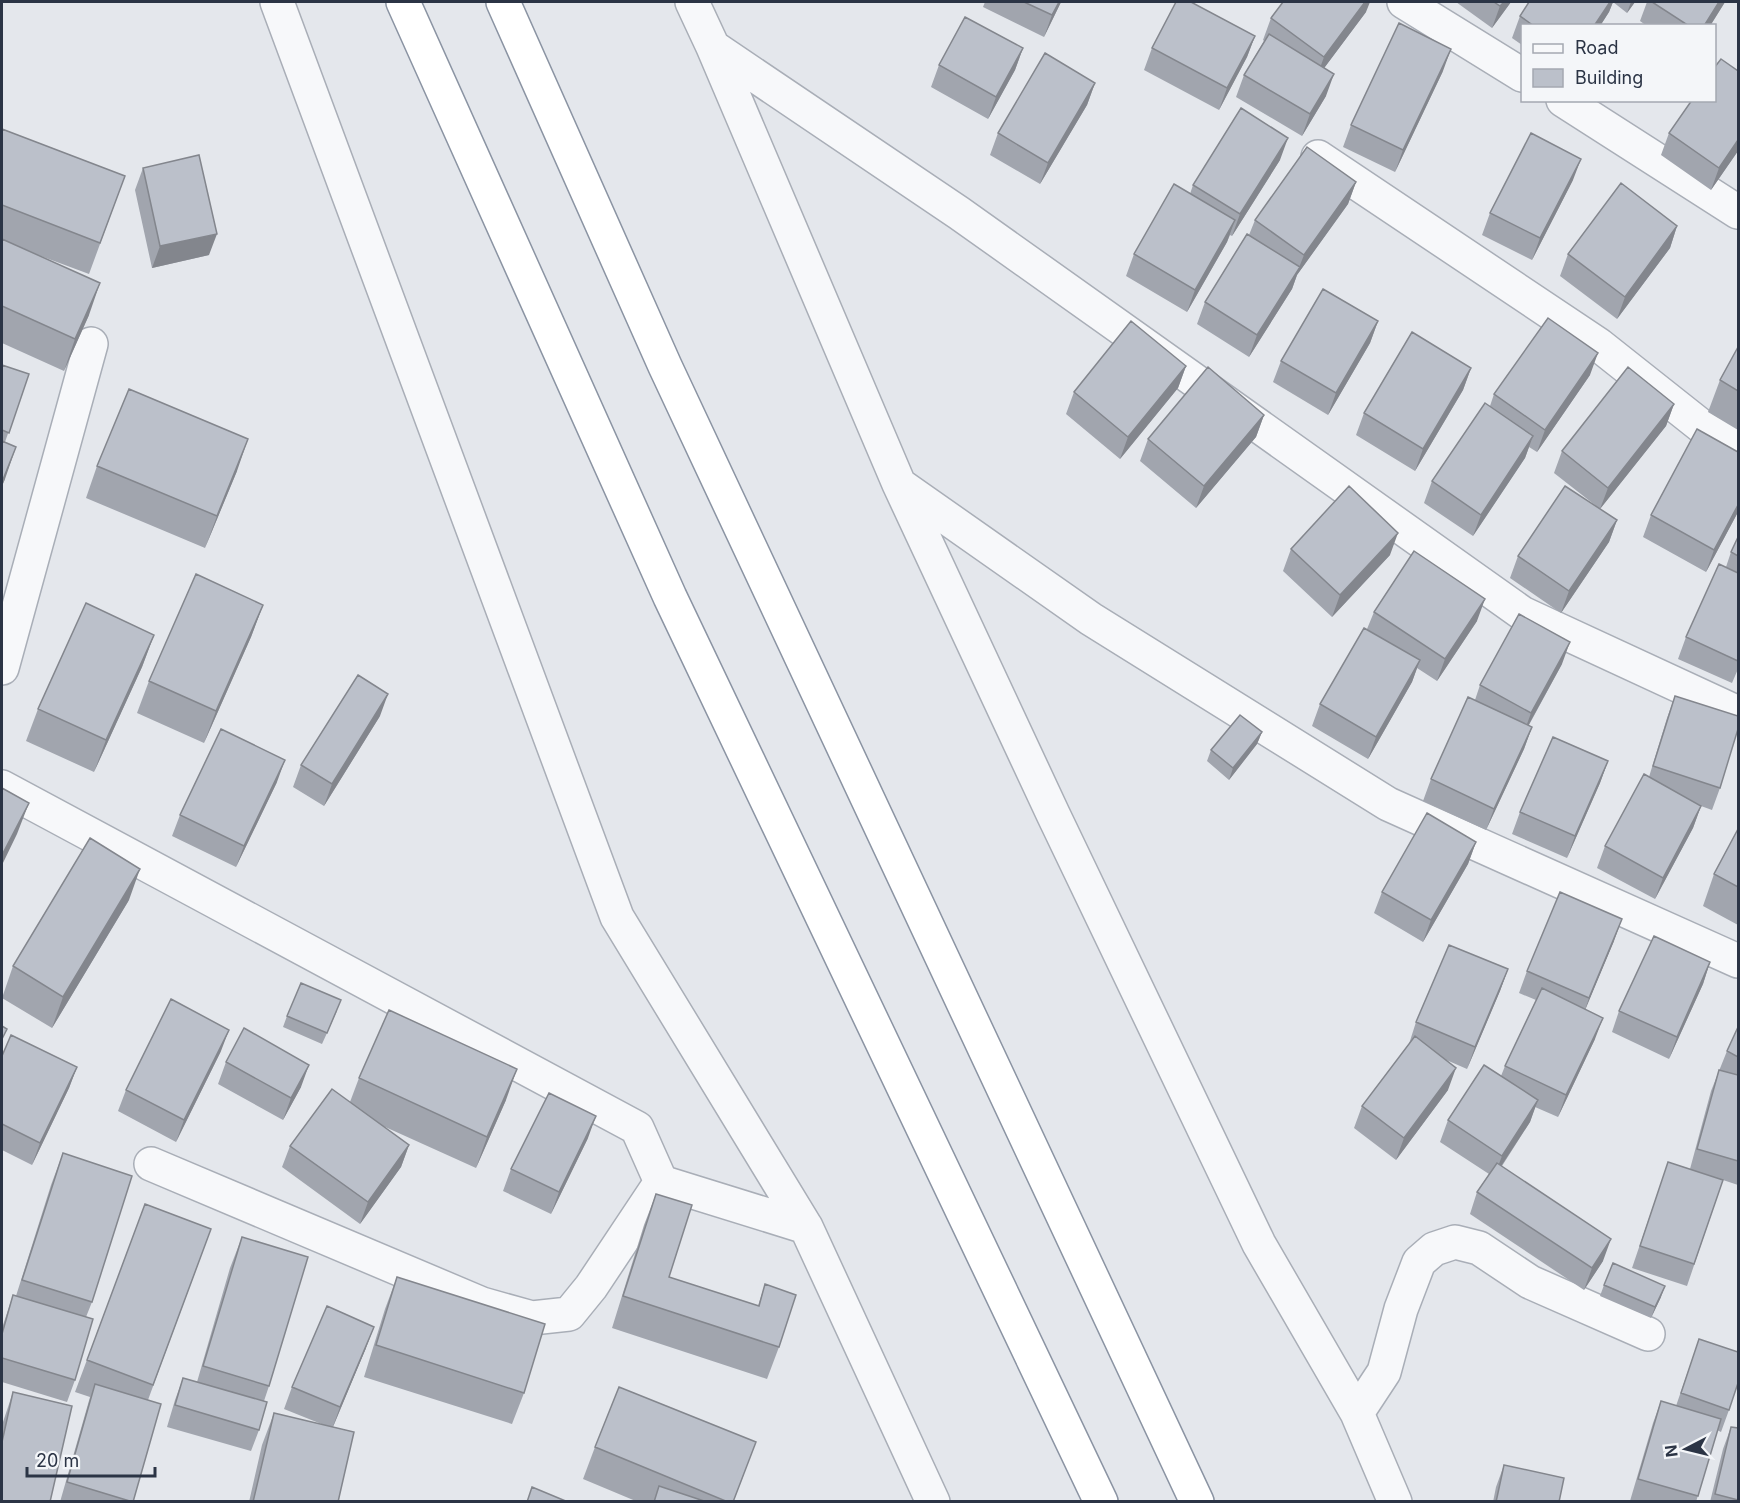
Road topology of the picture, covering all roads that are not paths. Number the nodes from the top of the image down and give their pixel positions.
1 (277, 2) edge
2 (403, 2) edge
3 (503, 2) edge
4 (692, 2) edge
5 (1404, 2) edge
6 (713, 47) junction
7 (1521, 74) edge
8 (1566, 102) edge
9 (1306, 149) edge
10 (1738, 212) edge
11 (92, 344) dead end
12 (1738, 447) edge
13 (899, 484) junction
14 (2, 668) edge
15 (1738, 712) edge
16 (2, 787) edge
17 (1738, 961) edge
18 (151, 1164) dead end
19 (661, 1182) junction
20 (806, 1227) junction
21 (1648, 1334) dead end
22 (1357, 1413) junction
23 (933, 1502) edge
24 (1101, 1502) edge
25 (1197, 1502) edge
26 (1395, 1502) edge

1 - 20 street
2 - 24 highway
3 - 25 highway
4 - 6 street
5 - 7 street
6 - 13 street
6 - 15 street
8 - 10 street
9 - 12 street
11 - 14 street
13 - 17 street
13 - 22 street
16 - 19 street
18 - 19 street
19 - 20 street
20 - 23 street
21 - 22 street
22 - 26 street

